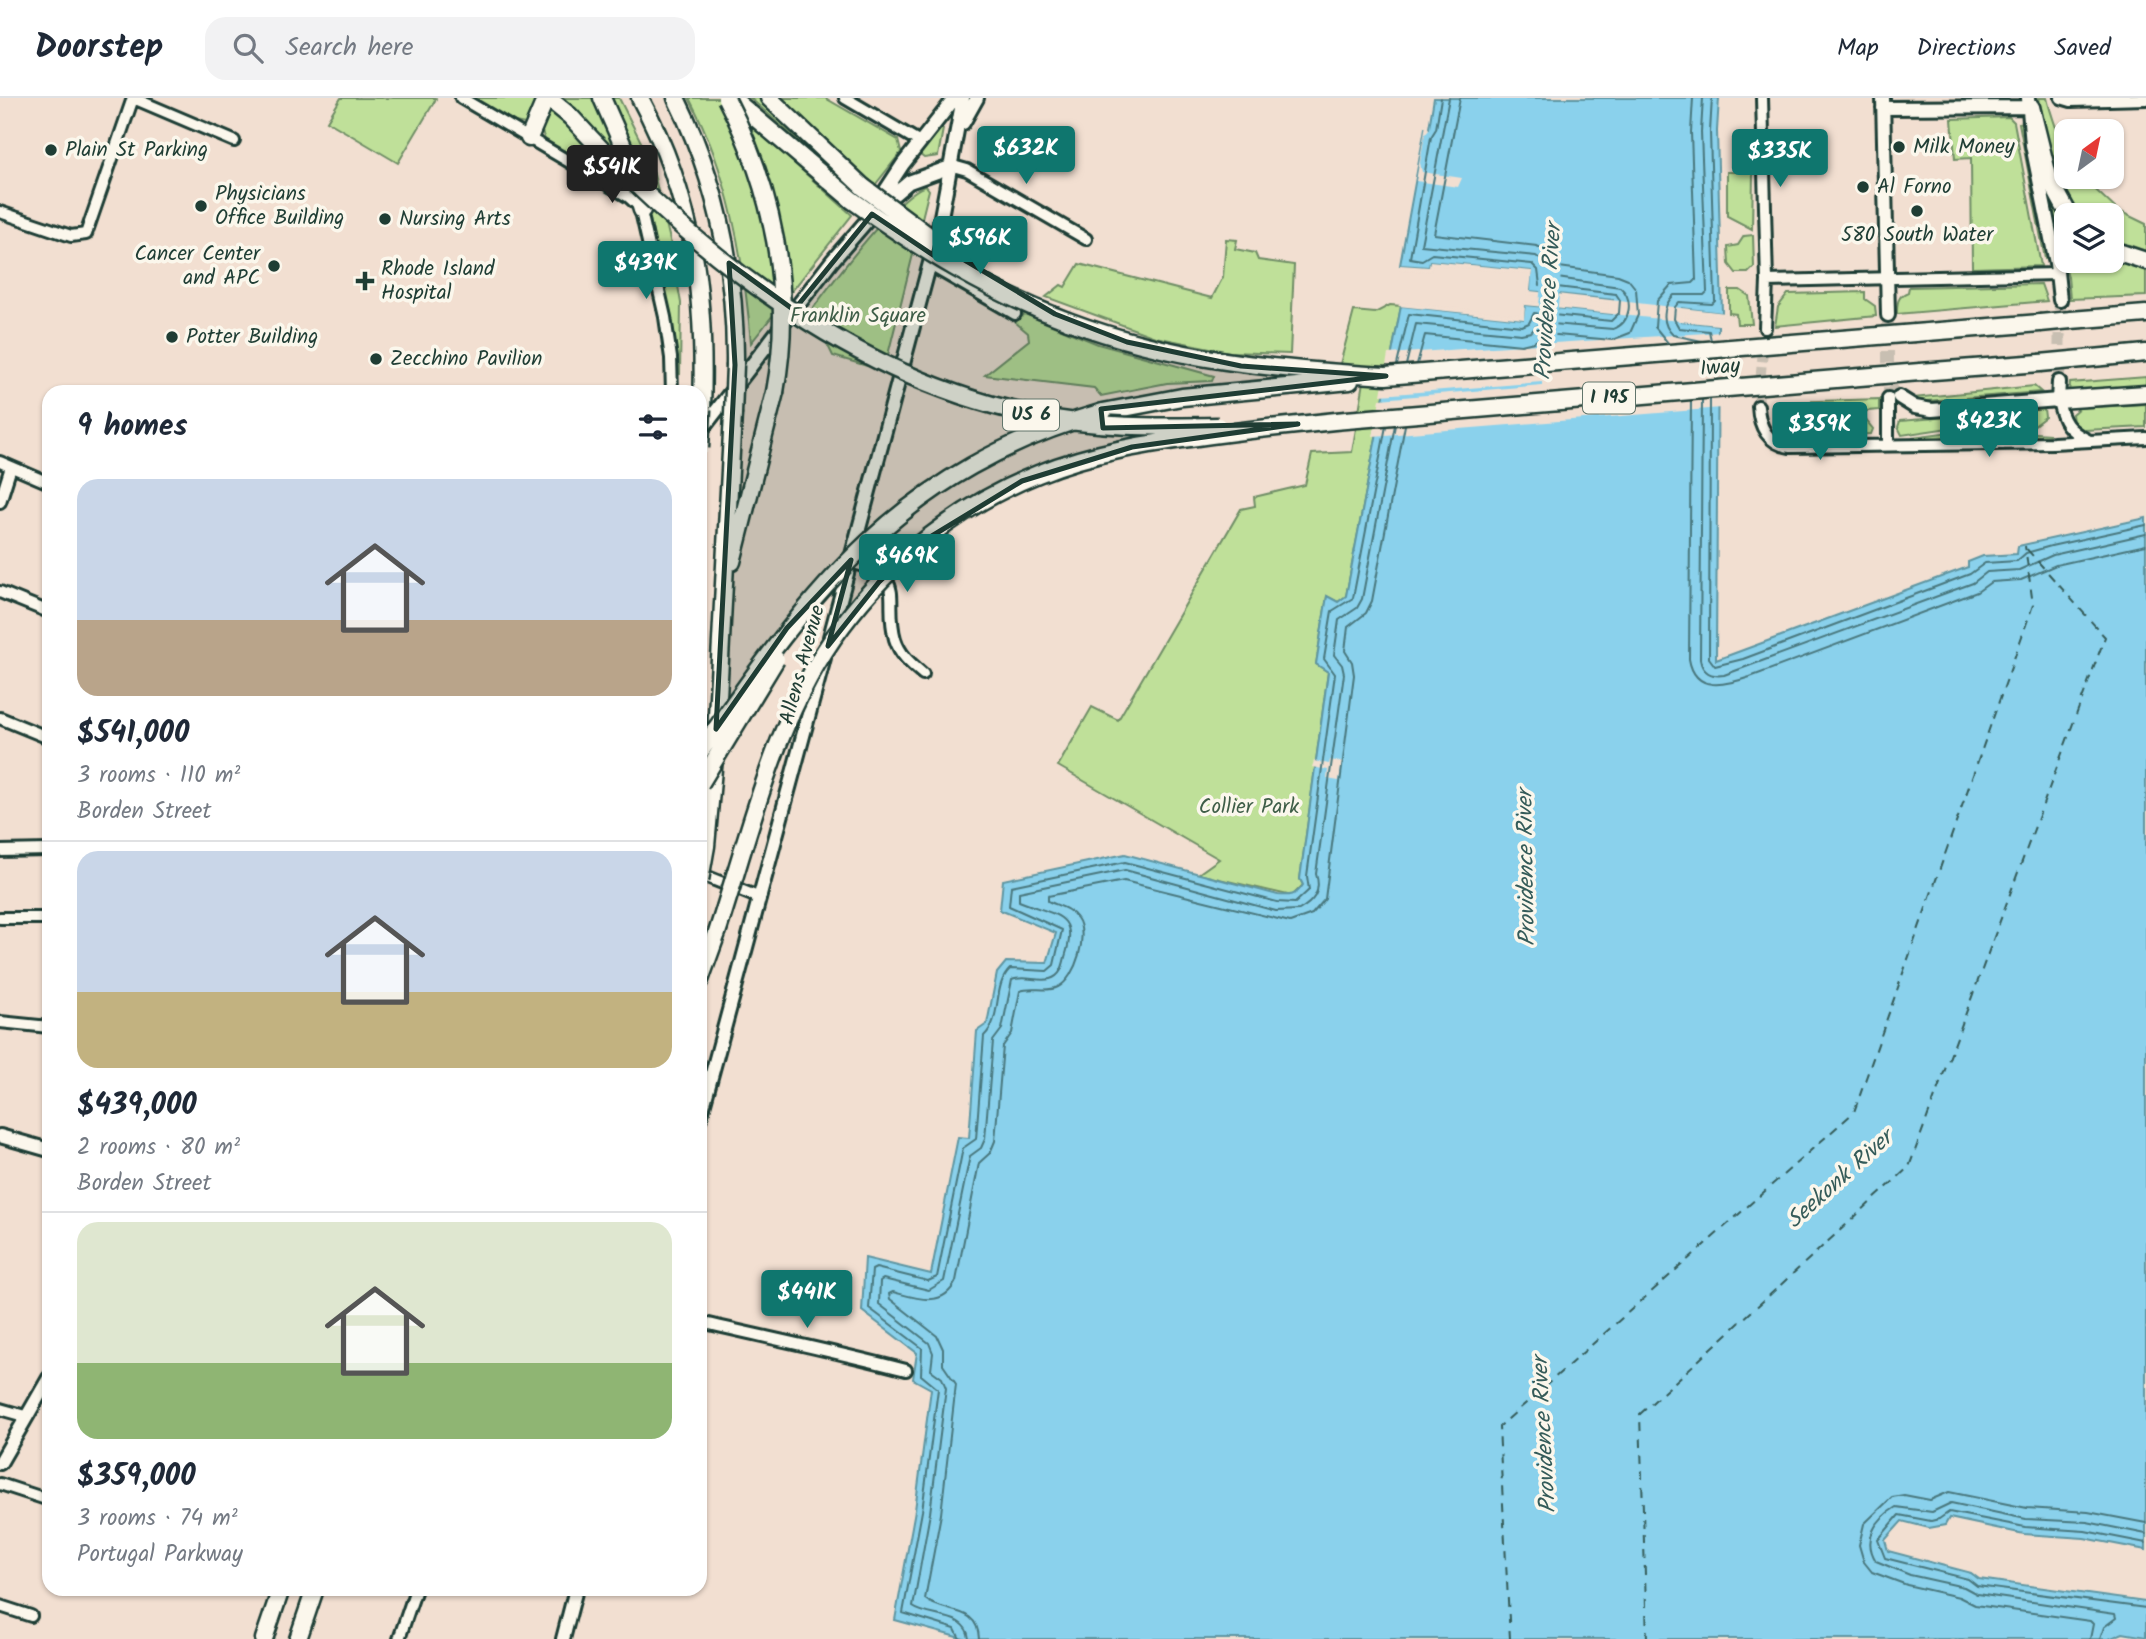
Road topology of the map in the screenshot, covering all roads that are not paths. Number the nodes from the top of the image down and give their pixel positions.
1 (133, 98) edge
2 (461, 98) edge
3 (549, 98) edge
4 (602, 98) edge
5 (637, 98) edge
6 (676, 98) edge
7 (726, 98) edge
8 (732, 98) edge
9 (769, 98) edge
10 (845, 98) edge
11 (955, 98) edge
12 (963, 98) edge
13 (978, 98) edge
14 (1762, 98) edge
15 (2061, 98) edge
16 (2146, 99) edge
17 (2029, 102) edge
18 (1883, 103) edge
19 (959, 133) junction
20 (530, 138) junction
21 (233, 141) dead end
22 (920, 142) junction
23 (953, 166) junction
24 (858, 193) junction
25 (2063, 203) edge
26 (642, 210) junction
27 (0, 212) edge
28 (868, 219) junction
29 (1086, 239) dead end
30 (2124, 254) edge
31 (2146, 261) edge
32 (930, 265) junction
33 (2057, 274) junction
34 (1888, 278) junction
35 (1767, 281) junction
36 (2060, 300) tunnel mouth
37 (1015, 314) dead end
38 (2146, 314) edge
39 (1888, 315) tunnel mouth
40 (1765, 328) tunnel mouth
41 (2146, 353) edge
42 (2072, 360) junction
43 (2146, 365) edge
44 (1295, 379) junction
45 (2059, 382) tunnel mouth
46 (672, 385) edge
47 (703, 385) edge
48 (2146, 394) edge
49 (1893, 397) joint
50 (2058, 400) junction
51 (1758, 406) tunnel mouth
52 (707, 423) edge
53 (1298, 424) junction
54 (2146, 438) edge
55 (2090, 442) junction
56 (1888, 445) junction
57 (0, 462) edge
58 (11, 467) junction
59 (42, 479) edge
60 (0, 502) edge
61 (851, 562) junction
62 (0, 592) edge
63 (820, 592) junction
64 (723, 595) junction
65 (42, 609) edge
66 (923, 674) dead end
67 (0, 718) edge
68 (42, 735) edge
69 (707, 742) edge
70 (707, 773) edge
71 (707, 837) edge
72 (42, 850) edge
73 (0, 851) edge
74 (707, 877) edge
75 (760, 898) junction
76 (0, 918) edge
77 (42, 918) edge
78 (707, 961) edge
79 (0, 1021) edge
80 (42, 1026) edge
81 (707, 1092) edge
82 (0, 1136) edge
83 (42, 1148) edge
84 (707, 1323) edge
85 (906, 1370) dead end
86 (42, 1393) edge
87 (0, 1409) edge
88 (25, 1416) junction
89 (0, 1463) edge
90 (0, 1484) edge
91 (42, 1498) edge
92 (279, 1596) edge
93 (313, 1596) edge
94 (414, 1596) edge
95 (574, 1596) edge
96 (0, 1608) edge
97 (31, 1616) dead end
98 (264, 1639) edge
99 (298, 1639) edge
100 (399, 1639) edge
101 (563, 1639) edge

1 - 21 street
1 - 27 street
2 - 20 street
3 - 20 highway
3 - 53 highway, US 6, bridge
4 - 26 highway
5 - 47 highway, bridge
6 - 64 highway, bridge
7 - 64 highway, bridge
8 - 24 highway
9 - 24 highway
10 - 22 street
11 - 22 main road
12 - 19 main road, Allens Avenue
13 - 19 main road
14 - 35 street
15 - 16 street
17 - 18 main road
17 - 25 highway
17 - 33 main road
18 - 34 main road
19 - 23 main road, Allens Avenue
20 - 26 street
22 - 28 main road
23 - 28 main road
23 - 29 street
23 - 32 main road, Allens Avenue
24 - 44 highway, bridge
26 - 46 street
28 - 52 main road
30 - 31 highway
32 - 37 street
32 - 61 main road, Allens Avenue
33 - 34 street
33 - 36 main road
34 - 35 street
34 - 39 main road
35 - 40 street
38 - 44 highway, Iway / I 195, bridge
41 - 42 highway, Iway / I 195
42 - 43 highway
42 - 53 highway, Iway / I 195, bridge
44 - 63 highway, bridge
45 - 50 main road
48 - 50 highway
49 - 50 main road
49 - 56 street
50 - 55 street
51 - 56 street
53 - 78 highway, bridge
54 - 55 street
55 - 56 street
57 - 58 street
58 - 59 street
58 - 60 street
61 - 66 street
61 - 75 main road, Allens Avenue
62 - 65 street
63 - 69 highway, bridge
63 - 70 highway, bridge
64 - 71 highway, bridge
67 - 68 street
72 - 73 street
74 - 75 street
75 - 81 main road, Allens Avenue
76 - 77 street
79 - 80 street
82 - 83 main road
84 - 85 street
86 - 88 main road
87 - 88 street
88 - 89 main road
90 - 91 street
92 - 98 highway
93 - 99 highway
94 - 100 street
95 - 101 main road
96 - 97 street

